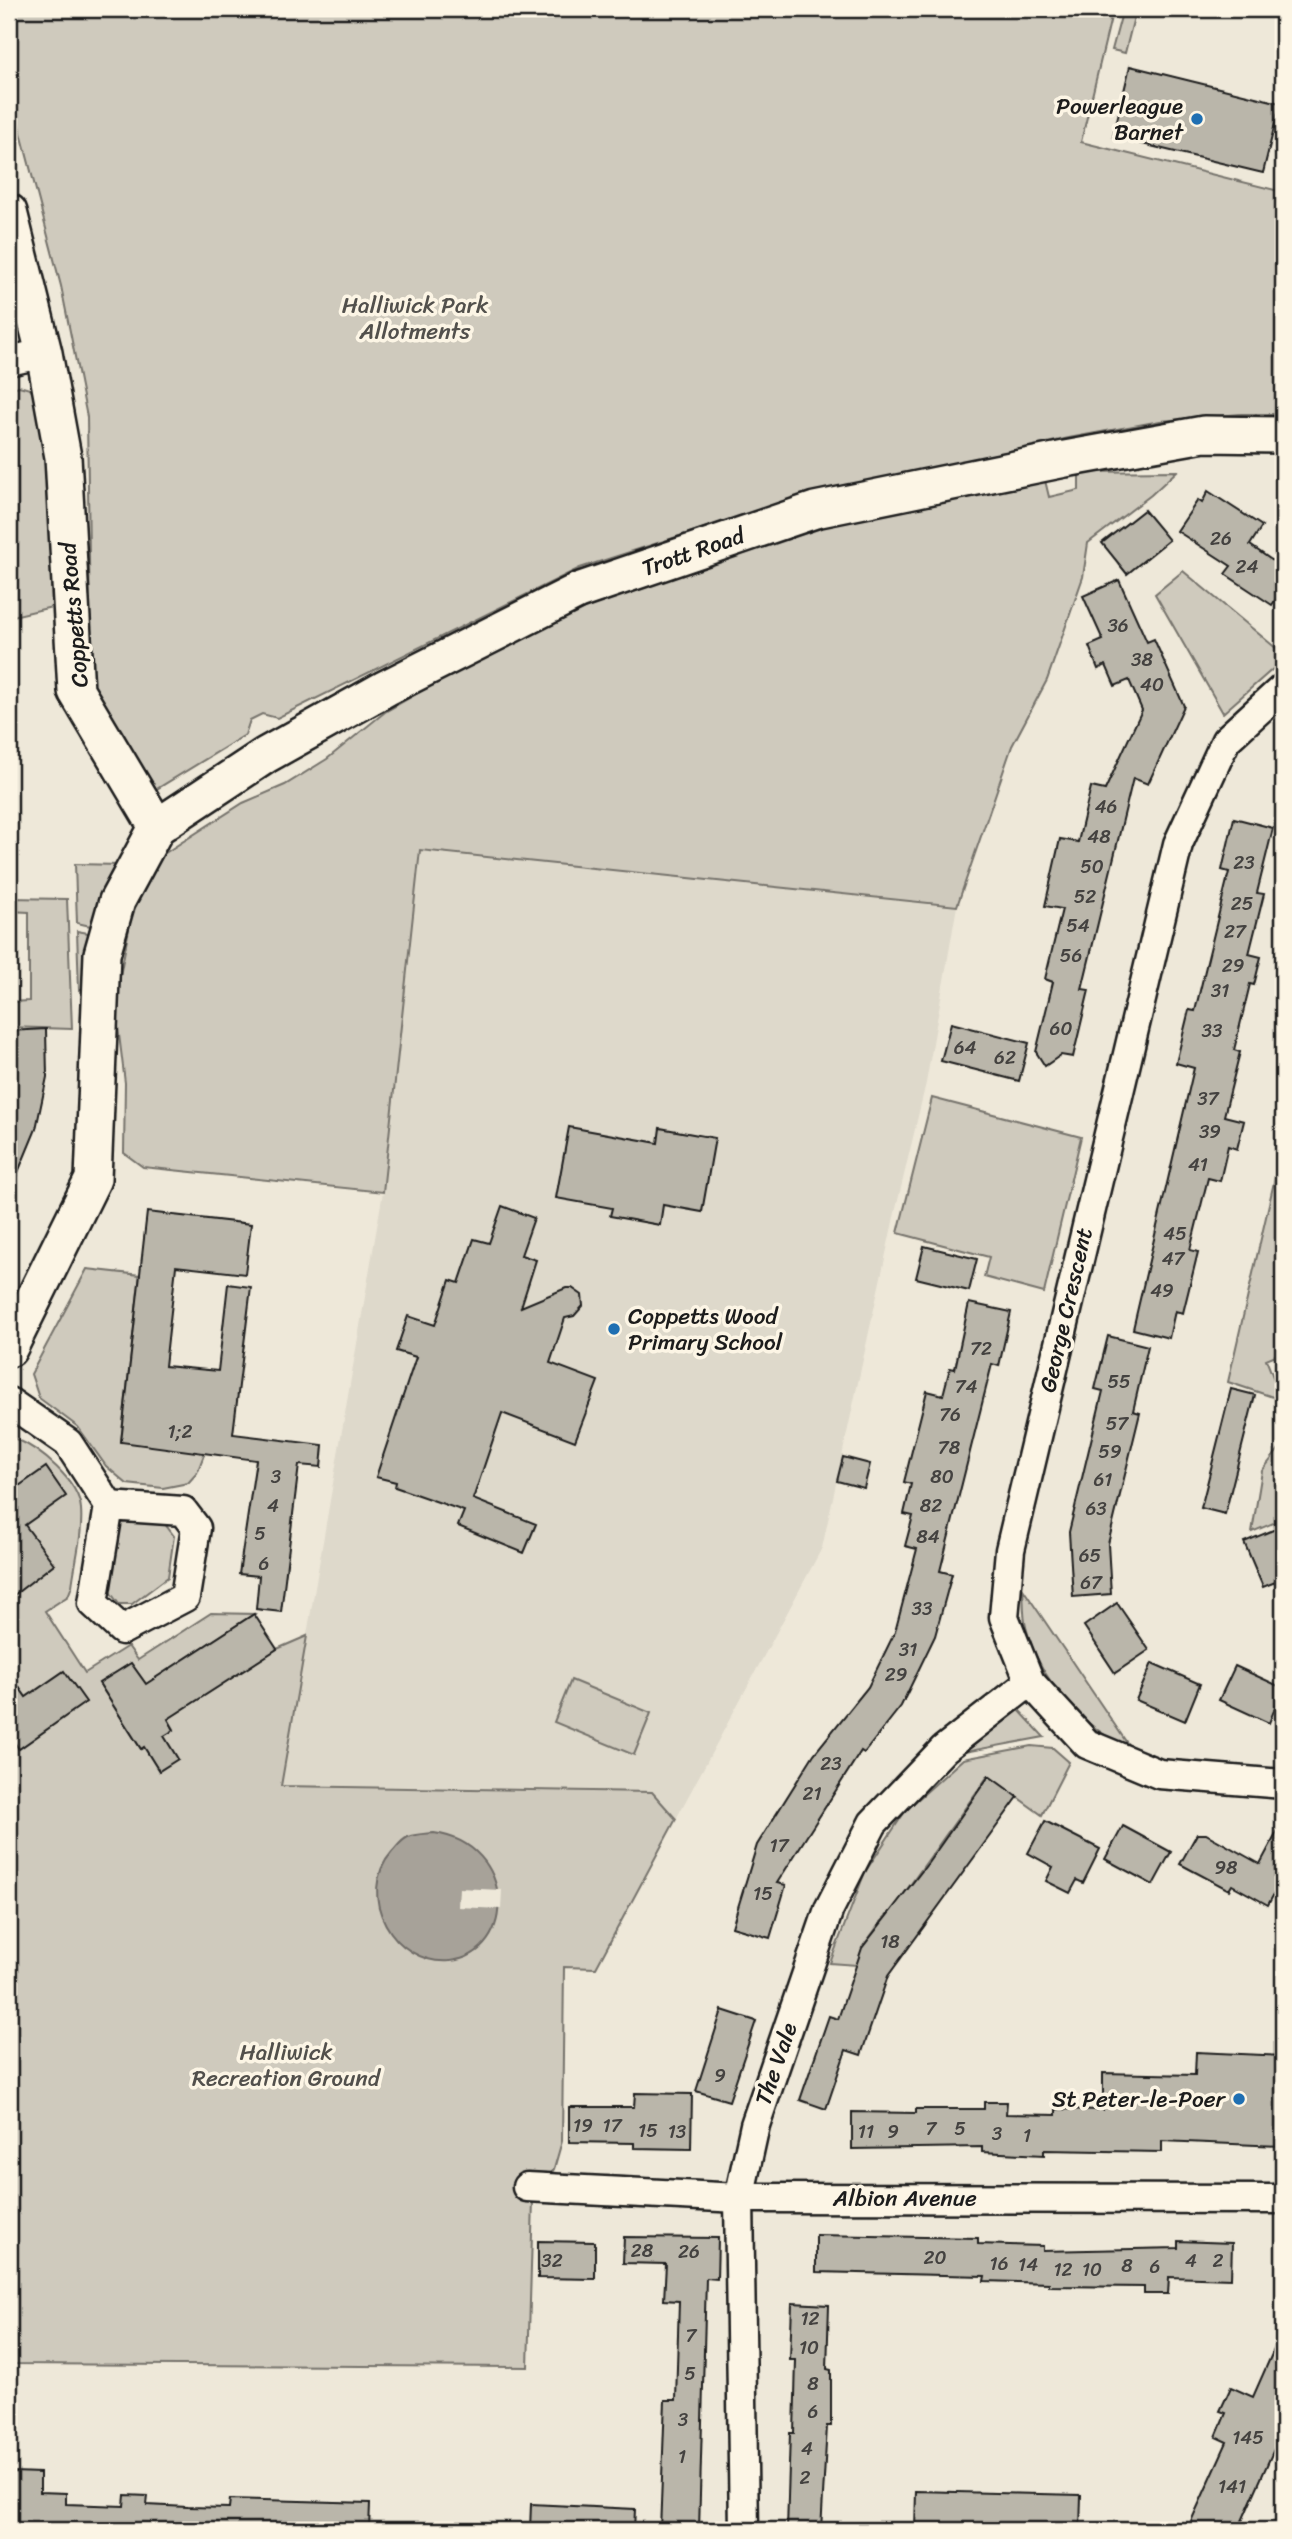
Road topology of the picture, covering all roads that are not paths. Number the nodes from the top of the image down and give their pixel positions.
1 (9, 212) edge
2 (44, 353) junction
3 (9, 361) edge
4 (1283, 435) edge
5 (1283, 688) edge
6 (157, 827) junction
7 (9, 1349) edge
8 (9, 1402) edge
9 (109, 1506) junction
10 (1030, 1682) junction
11 (1283, 1784) edge
12 (527, 2187) dead end
13 (739, 2198) junction
14 (1283, 2199) edge
15 (744, 2530) edge

1 - 2 street, Coppetts Road
2 - 3 street
2 - 6 street, Coppetts Road
4 - 6 street, Trott Road
5 - 10 street, George Crescent
6 - 7 street
8 - 9 street
9 - 9 street
10 - 11 street, George Crescent
10 - 13 street, The Vale
12 - 13 street, Albion Avenue
13 - 14 street, Albion Avenue
13 - 15 street, The Vale

